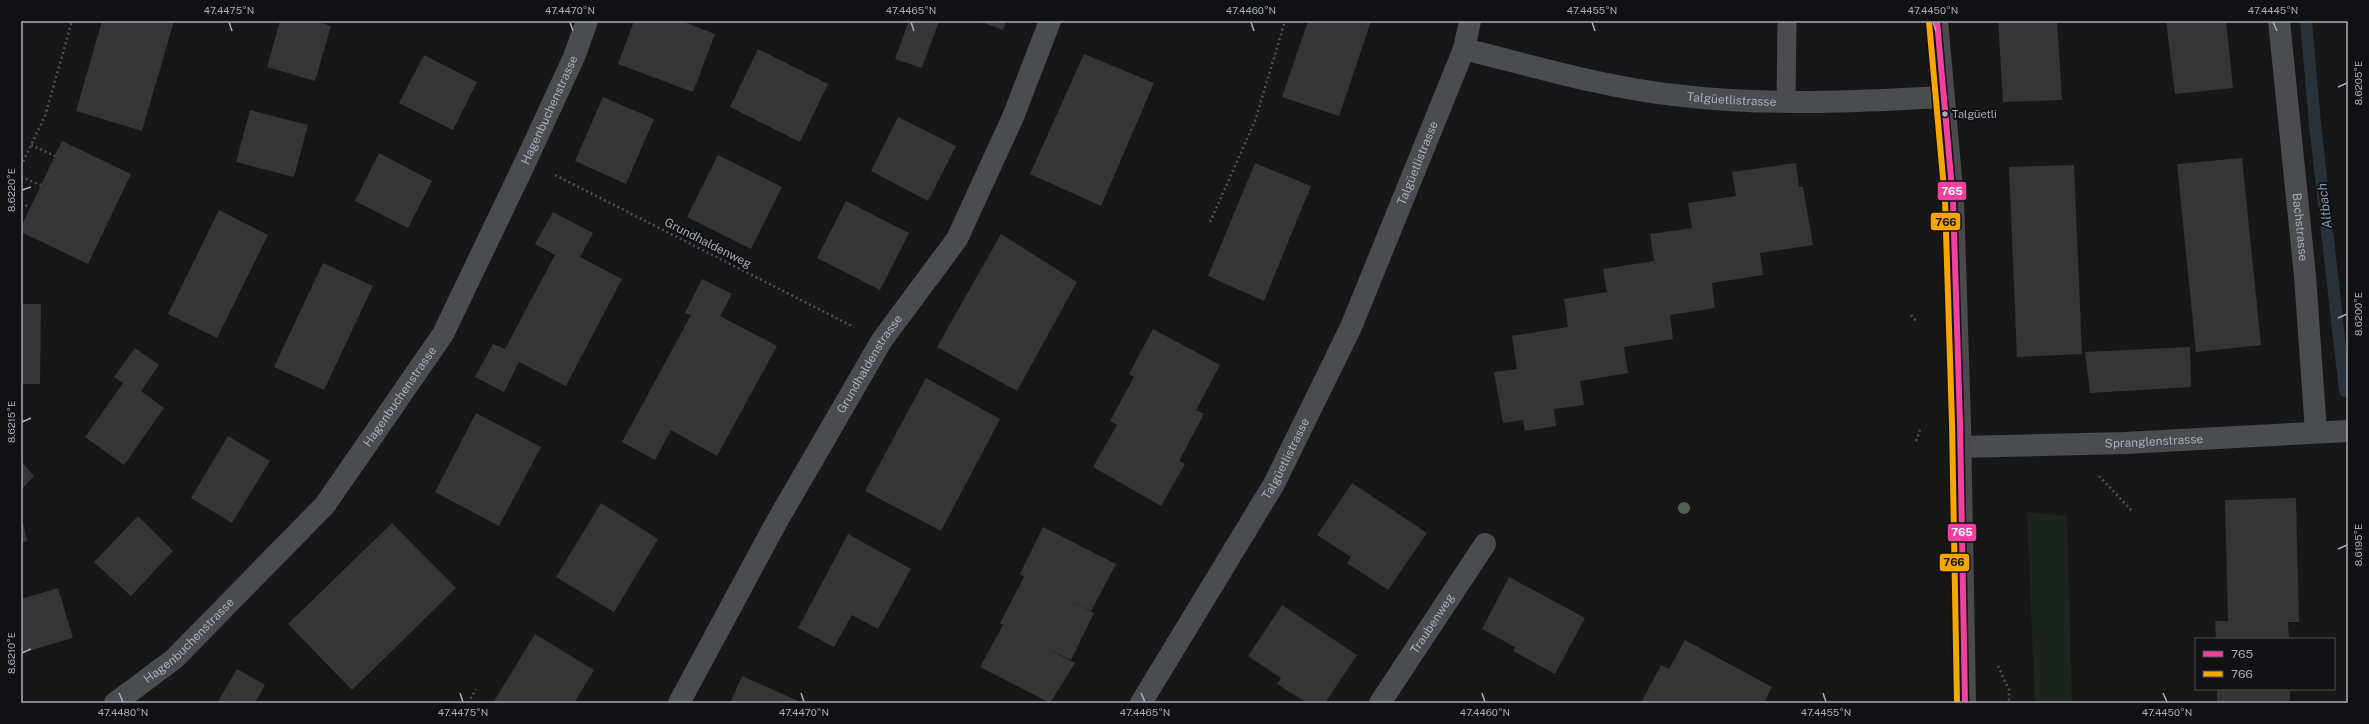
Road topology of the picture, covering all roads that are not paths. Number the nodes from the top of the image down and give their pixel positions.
1 (586, 21) edge
2 (1050, 21) edge
3 (1470, 21) edge
4 (1786, 21) edge
5 (1937, 21) edge
6 (2278, 21) edge
7 (1464, 49) junction
8 (1943, 97) junction
9 (1786, 103) junction
10 (2348, 431) edge
11 (2316, 432) junction
12 (1960, 447) junction
13 (1485, 544) dead end
14 (119, 702) edge
15 (679, 703) edge
16 (1141, 703) edge
17 (1380, 703) edge
18 (1965, 703) edge

1 - 14 street, Hagenbuchenstrasse
2 - 15 street, Grundhaldenstrasse
3 - 7 street
4 - 9 lane
5 - 8 main road
6 - 11 street, Bachstrasse
7 - 9 street, Talgüetlistrasse
7 - 16 street, Talgüetlistrasse
8 - 9 street, Talgüetlistrasse
8 - 12 main road
10 - 11 street, Spranglenstrasse
11 - 12 street, Spranglenstrasse
12 - 18 main road
13 - 17 street, Traubenweg

